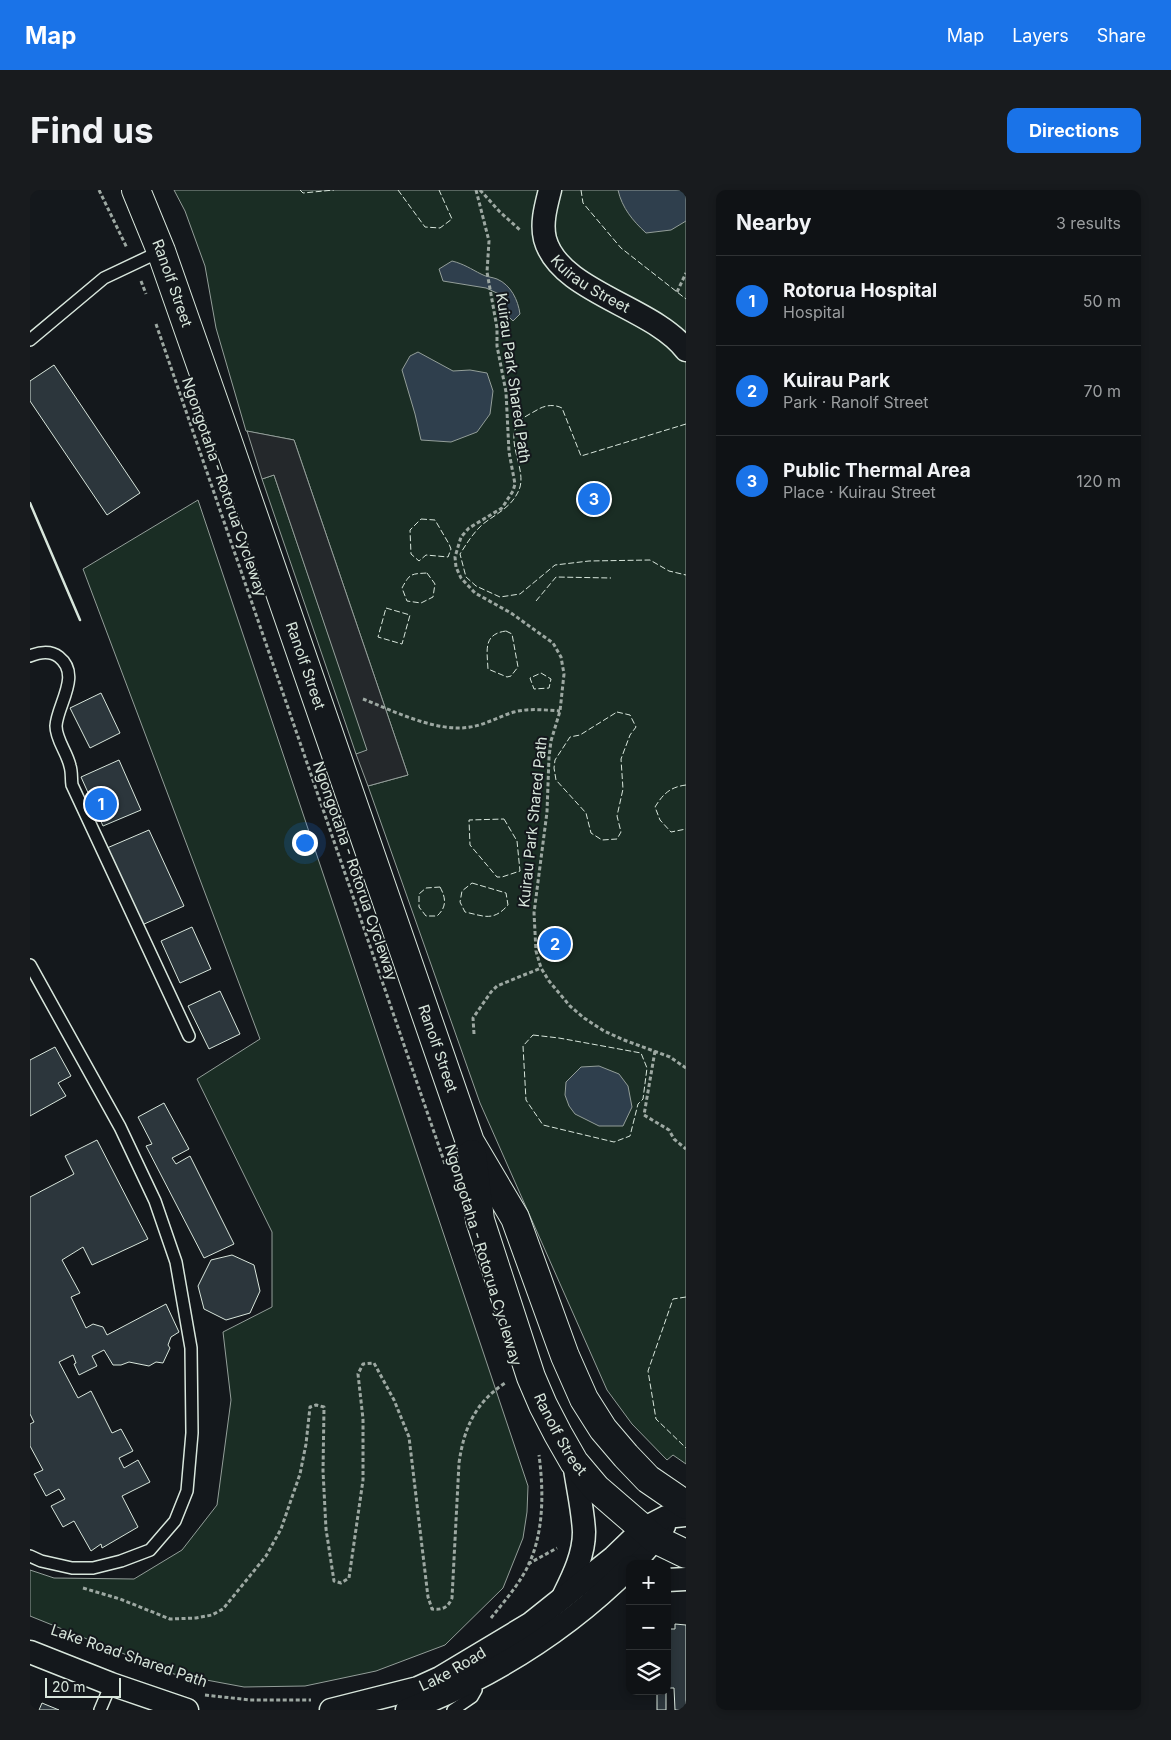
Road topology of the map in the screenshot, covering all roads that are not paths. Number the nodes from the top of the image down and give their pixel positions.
1 (550, 190) edge
2 (138, 191) edge
3 (161, 251) junction
4 (30, 340) edge
5 (686, 350) edge
6 (30, 656) edge
7 (30, 965) edge
8 (189, 1036) dead end
9 (470, 1142) junction
10 (574, 1462) junction
11 (667, 1521) edge
12 (686, 1554) edge
13 (30, 1556) edge
14 (636, 1560) edge
15 (626, 1571) edge
16 (686, 1579) edge
17 (671, 1580) edge
18 (626, 1589) edge
19 (562, 1600) junction
20 (591, 1604) junction
21 (30, 1652) edge
22 (467, 1674) junction
23 (111, 1684) junction
24 (194, 1702) edge
25 (325, 1705) edge
26 (417, 1706) edge
27 (100, 1710) edge
28 (453, 1710) edge

1 - 5 street, Kuirau Street
2 - 3 main road, Ranolf Street
3 - 4 lane
3 - 9 main road, Ranolf Street
6 - 8 lane
7 - 13 lane
9 - 10 main road, Ranolf Street
9 - 11 main road, Ranolf Street
10 - 11 main road, Ranolf Street
10 - 19 street, Lake Road
11 - 12 main road
11 - 14 street
11 - 19 street, Lake Road
15 - 20 street, Lake Road
16 - 17 street
18 - 20 street, Lake Road
19 - 22 street, Lake Road
20 - 22 street, Lake Road
21 - 23 street
22 - 25 street, Lake Road
22 - 26 street, Lake Road
22 - 28 lane
23 - 24 street
23 - 27 lane

